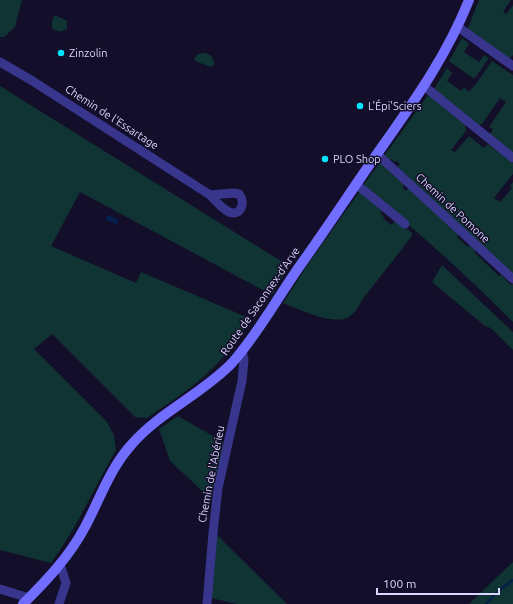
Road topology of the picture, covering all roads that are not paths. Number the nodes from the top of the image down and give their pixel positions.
1 (469, 0) edge
2 (458, 27) junction
3 (0, 62) edge
4 (512, 64) edge
5 (424, 86) junction
6 (377, 154) junction
7 (513, 158) edge
8 (356, 184) junction
9 (210, 195) dead end
10 (405, 224) dead end
11 (513, 279) edge
12 (242, 350) junction
13 (60, 564) junction
14 (0, 589) edge
15 (26, 601) edge
16 (59, 604) edge
17 (207, 604) edge

1 - 2 street, Route de Saconnex-d'Arve
2 - 4 street
2 - 5 street, Route de Saconnex-d'Arve
3 - 9 street, Chemin de l'Essartage
5 - 6 street, Route de Saconnex-d'Arve
5 - 7 street
6 - 8 street, Route de Saconnex-d'Arve
6 - 11 street, Chemin de Pomone
8 - 10 street
8 - 12 street, Route de Saconnex-d'Arve
12 - 13 street, Route de Saconnex-d'Arve
12 - 17 street, Chemin de l'Abérieu
13 - 15 street, Route de Saconnex-d'Arve
13 - 16 street
14 - 15 street

